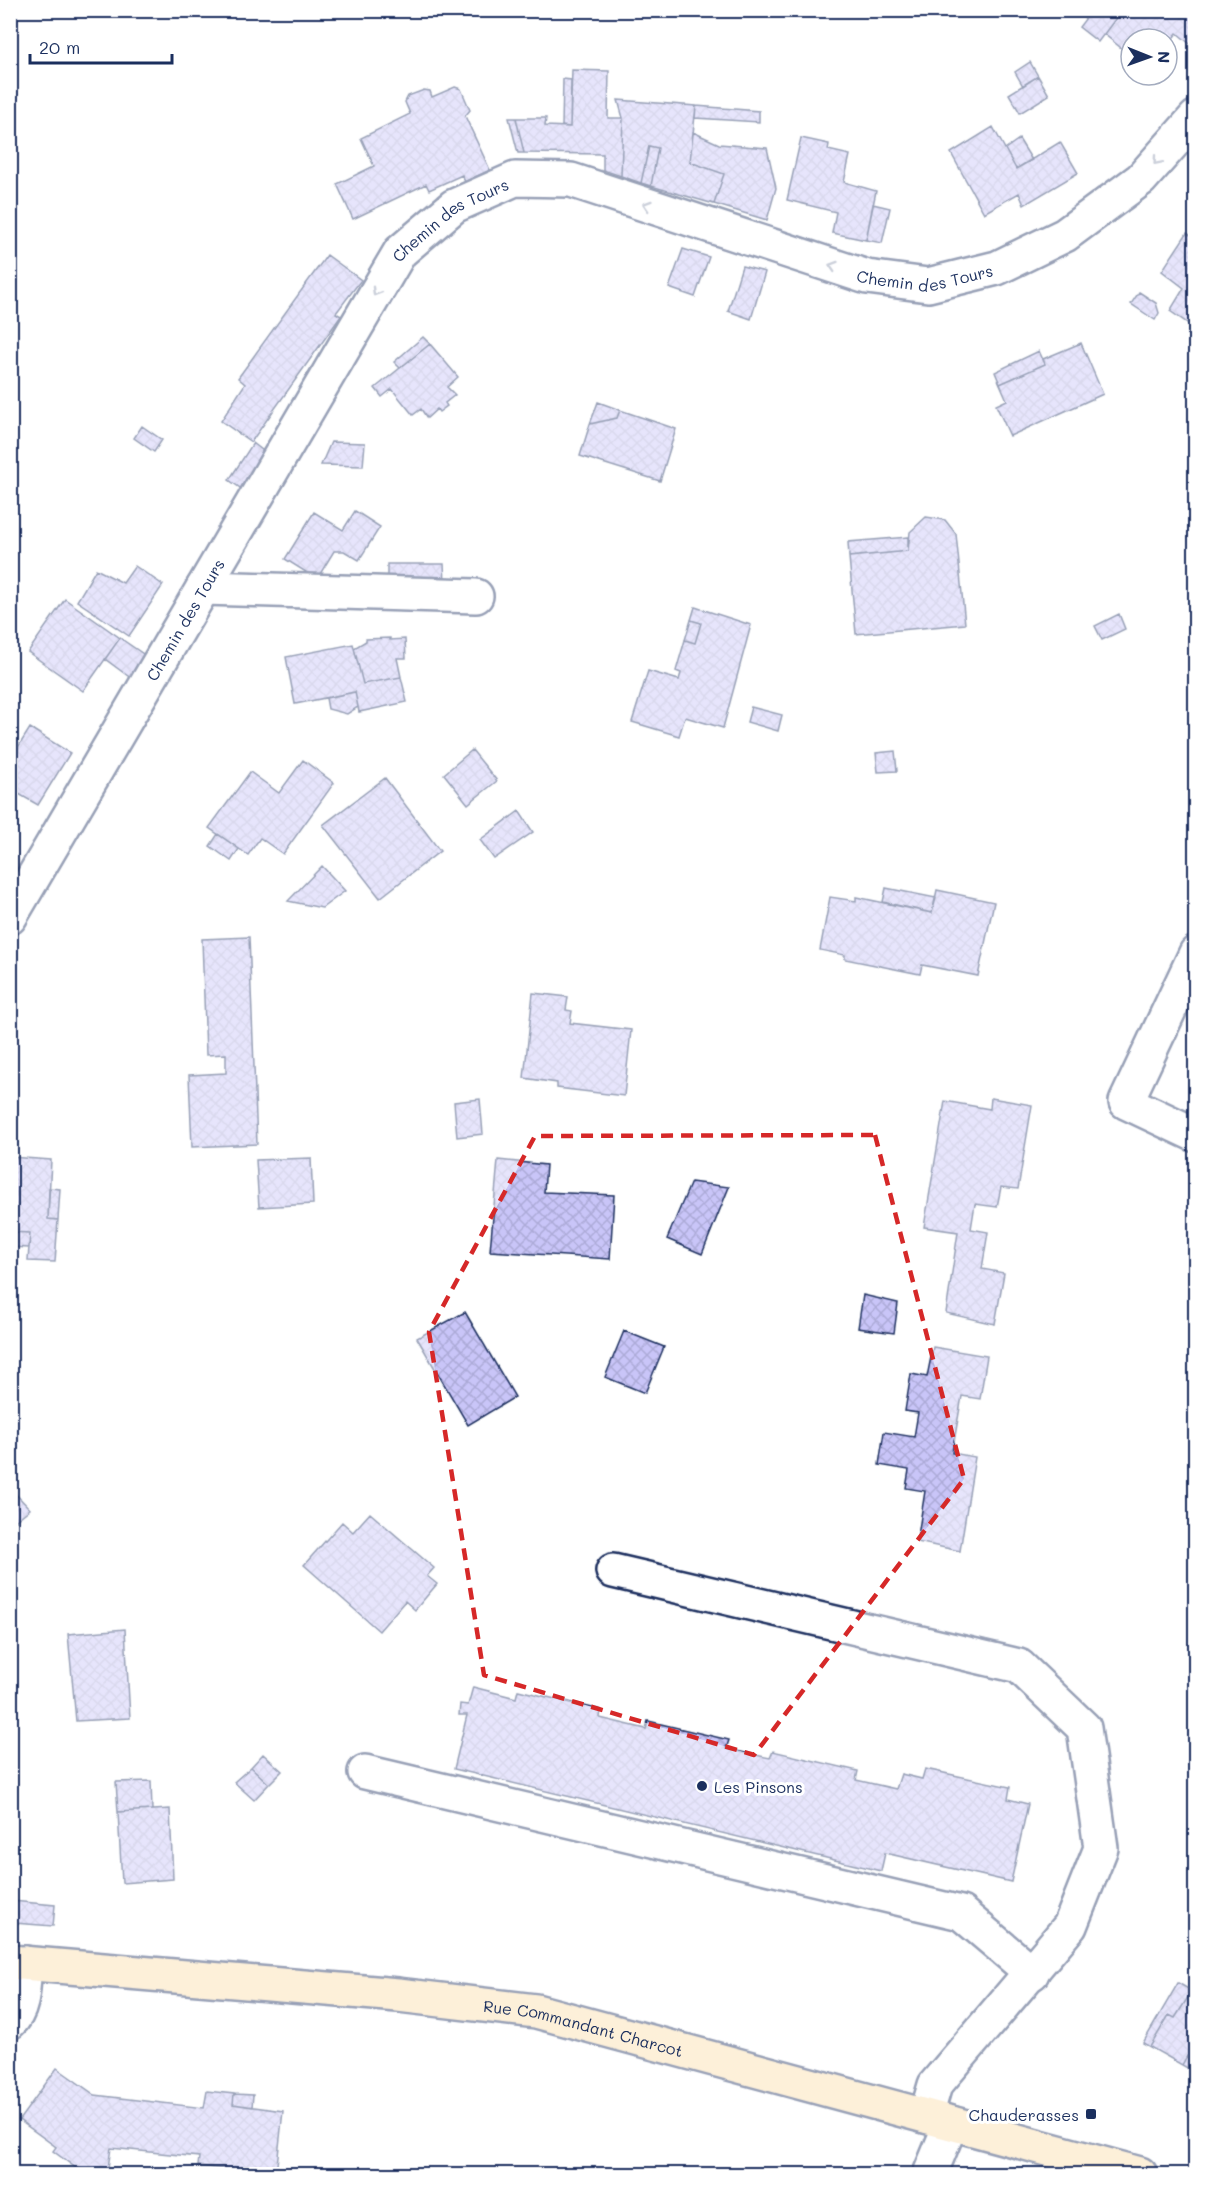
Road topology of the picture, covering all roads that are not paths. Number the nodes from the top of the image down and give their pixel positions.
1 (1196, 117) edge
2 (203, 588) junction
3 (476, 596) dead end
4 (10, 917) edge
5 (1196, 953) edge
6 (1196, 1135) edge
7 (613, 1571) dead end
8 (365, 1772) dead end
9 (18, 1963) edge
10 (1032, 1973) junction
11 (10, 2022) edge
12 (939, 2120) junction
13 (930, 2175) edge
14 (1140, 2175) edge

1 -> 2 street, Chemin des Tours
2 - 3 street
2 - 4 street, Chemin des Tours
5 - 6 street
7 - 10 street
8 - 10 street
9 - 11 street
9 - 12 main road, Rue Commandant Charcot
10 - 12 street
12 - 13 street
12 - 14 main road, Rue Commandant Charcot

